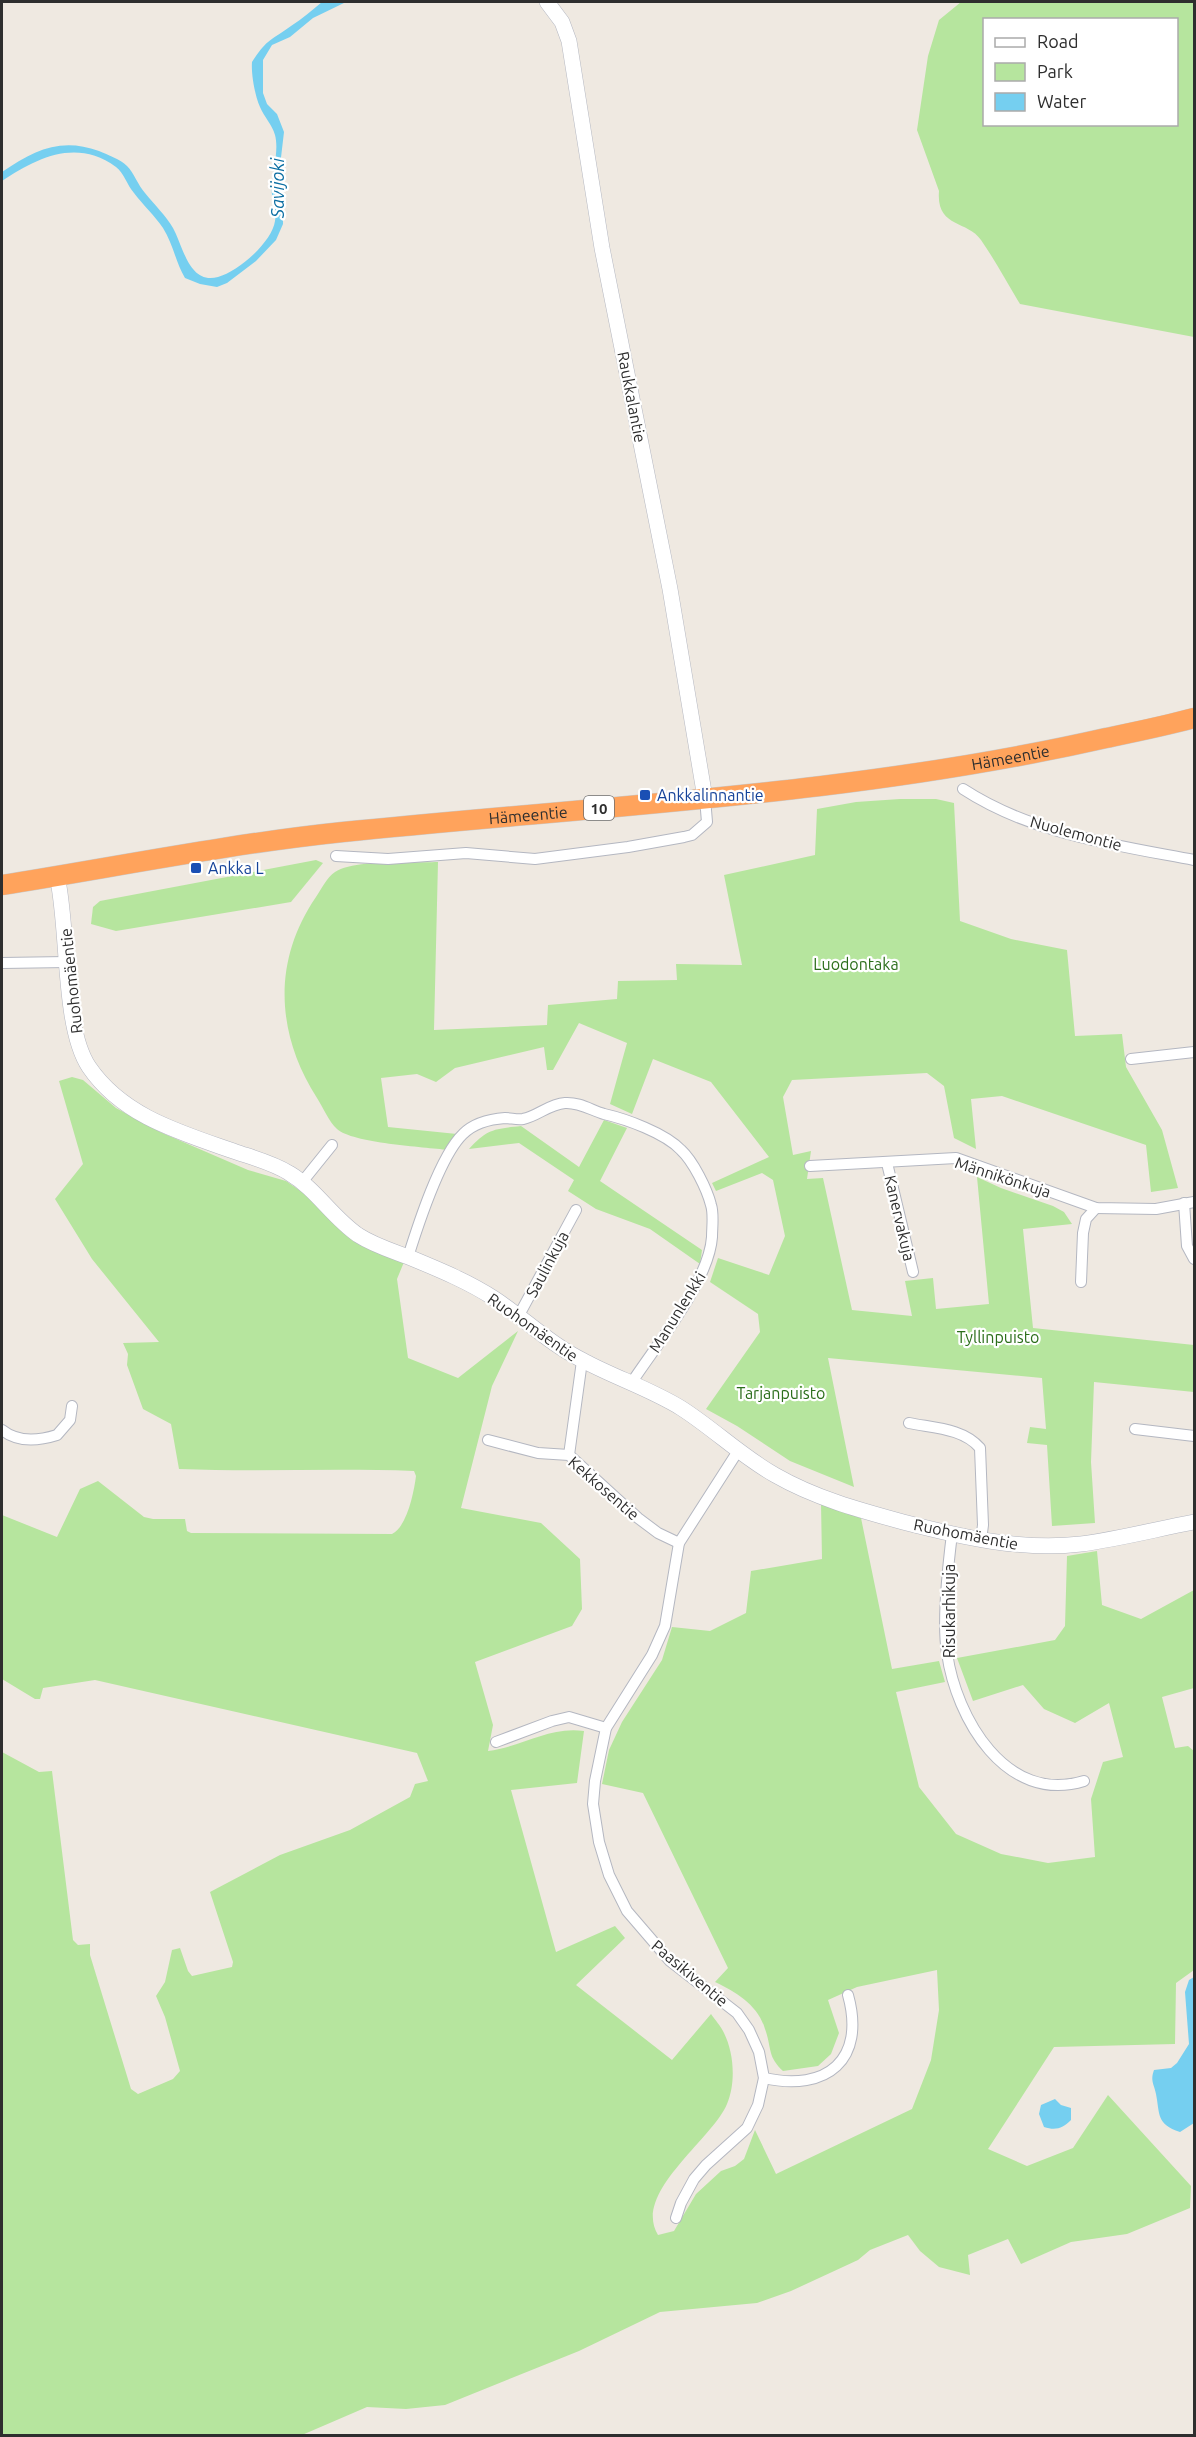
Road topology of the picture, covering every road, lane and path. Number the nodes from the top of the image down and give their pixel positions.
1 (547, 2) edge
2 (1194, 718) edge
3 (963, 789) dead end
4 (705, 798) junction
5 (336, 855) dead end
6 (1194, 861) edge
7 (57, 876) junction
8 (2, 885) edge
9 (68, 962) junction
10 (2, 963) edge
11 (1194, 1052) edge
12 (1131, 1059) dead end
13 (332, 1145) dead end
14 (887, 1163) junction
15 (810, 1166) dead end
16 (303, 1181) junction
17 (1189, 1203) edge
18 (1096, 1208) junction
19 (576, 1210) dead end
20 (408, 1257) junction
21 (1194, 1259) edge
22 (913, 1272) dead end
23 (1081, 1282) dead end
24 (518, 1317) junction
25 (582, 1360) junction
26 (632, 1382) junction
27 (72, 1406) dead end
28 (909, 1423) dead end
29 (1135, 1429) dead end
30 (2, 1430) edge
31 (1194, 1436) edge
32 (488, 1440) dead end
33 (738, 1451) junction
34 (569, 1455) junction
35 (1194, 1522) edge
36 (952, 1534) junction
37 (981, 1540) junction
38 (679, 1543) junction
39 (606, 1728) junction
40 (496, 1742) dead end
41 (1084, 1781) dead end
42 (848, 1995) dead end
43 (764, 2078) junction
44 (676, 2218) dead end

1 - 4 street, Raukkalantie
2 - 4 highway, Hämeentie / 10
3 - 6 street, Nuolemontie
4 - 5 street
4 - 7 highway, Hämeentie / 10
7 - 8 highway, Hämeentie / 10
7 - 9 street, Ruohomäentie
9 - 10 street
9 - 16 street, Ruohomäentie
11 - 12 street
13 - 16 street
14 - 15 street, Männikönkuja
14 - 18 street, Männikönkuja
14 - 22 street, Kanervakuja
16 - 20 street, Ruohomäentie
17 - 18 street, Männikönkuja
17 - 21 street
18 - 23 street
19 - 24 street, Saulinkuja
20 - 24 street, Ruohomäentie
20 - 26 street, Manunlenkki
24 - 25 street, Ruohomäentie
25 - 26 street, Ruohomäentie
25 - 34 street
26 - 33 street, Ruohomäentie
27 - 30 street
28 - 37 street
29 - 31 street
32 - 34 street, Kekkosentie
33 - 36 street, Ruohomäentie
33 - 38 street, Paasikiventie
34 - 38 street, Kekkosentie
35 - 37 street, Ruohomäentie
36 - 37 street, Ruohomäentie
36 - 41 street, Risukarhikuja
38 - 39 street, Paasikiventie
39 - 40 street
39 - 43 street, Paasikiventie
42 - 43 street
43 - 44 street, Paasikiventie

